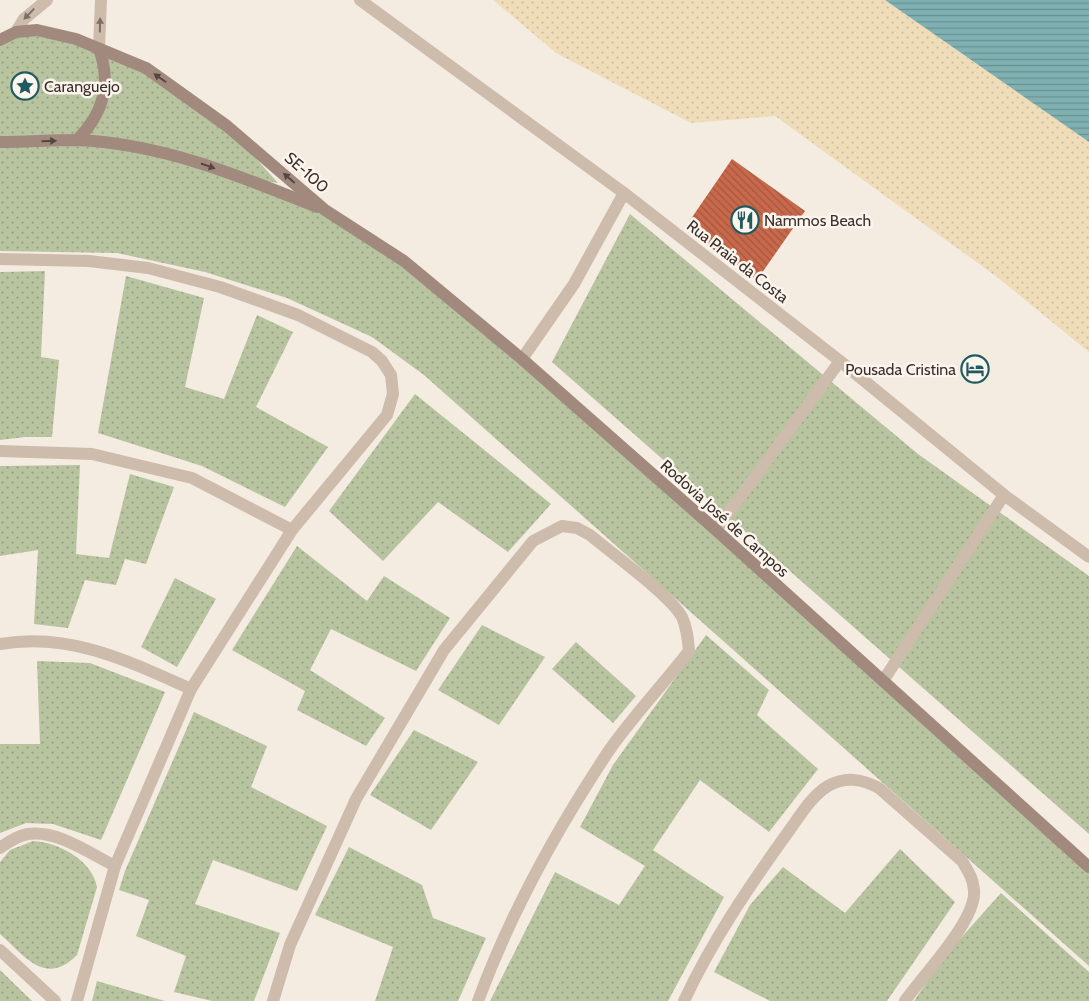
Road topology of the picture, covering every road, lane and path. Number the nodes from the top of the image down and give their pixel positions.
1 (47, 0) edge
2 (100, 0) edge
3 (360, 0) edge
4 (6, 34) edge
5 (99, 49) junction
6 (77, 140) junction
7 (0, 142) edge
8 (624, 193) junction
9 (325, 210) junction
10 (0, 259) edge
11 (522, 359) junction
12 (840, 361) junction
13 (0, 451) edge
14 (1004, 495) junction
15 (292, 530) junction
16 (716, 530) junction
17 (1089, 557) edge
18 (0, 644) edge
19 (883, 681) junction
20 (191, 689) junction
21 (0, 848) edge
22 (115, 866) junction
23 (1089, 867) edge
24 (0, 950) edge
25 (55, 1001) edge
26 (77, 1001) edge
27 (273, 1001) edge
28 (478, 1001) edge
29 (684, 1001) edge
30 (905, 1001) edge

1 -> 4 street
5 -> 2 street
3 - 8 street, Rua Praia da Costa
4 - 5 main road, SE-100 / SE-100
5 - 6 main road
9 -> 5 main road, SE-100 / SE-100
7 -> 6 main road, SE-100 / SE-100
6 -> 9 main road, SE-100 / SE-100
8 - 11 street
8 - 12 street, Rua Praia da Costa
9 - 11 main road, Rodovia José de Campos / SE-100
10 - 15 street
11 - 16 main road, Rodovia José de Campos / SE-100
12 - 14 street, Rua Praia da Costa
12 - 16 street
13 - 15 street
14 - 17 street, Rua Praia da Costa
14 - 19 street
15 - 20 street
16 - 19 main road, Rodovia José de Campos / SE-100
18 - 20 street
19 - 23 main road, Rodovia José de Campos / SE-100
20 - 22 street
21 - 22 street
22 - 26 street
24 - 25 street
27 - 28 street
29 - 30 street

